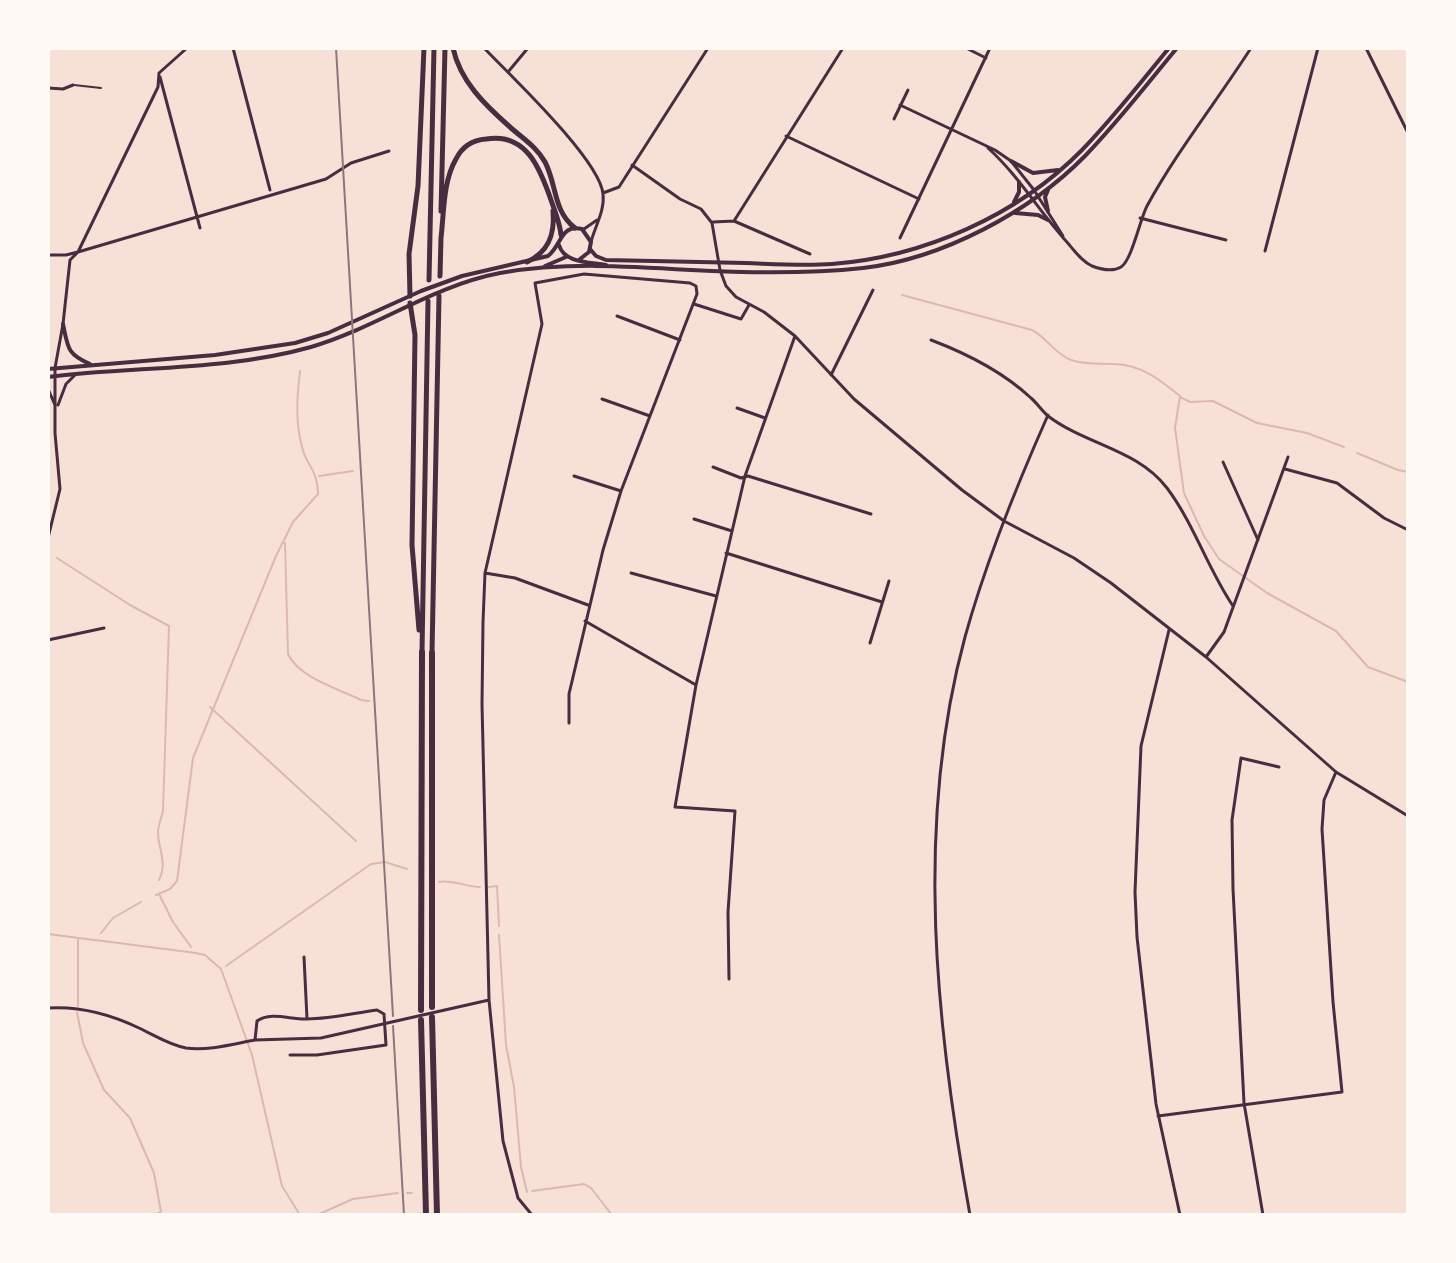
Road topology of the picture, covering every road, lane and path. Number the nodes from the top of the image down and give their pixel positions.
1 (187, 48) edge
2 (233, 48) edge
3 (424, 48) edge
4 (434, 48) edge
5 (445, 48) edge
6 (453, 48) edge
7 (484, 48) edge
8 (528, 48) edge
9 (708, 48) edge
10 (843, 48) edge
11 (966, 48) edge
12 (990, 48) edge
13 (1169, 48) edge
14 (1177, 48) edge
15 (1251, 48) edge
16 (1318, 48) edge
17 (1366, 48) edge
18 (986, 58) junction
19 (508, 72) junction
20 (159, 73) junction
21 (73, 85) joint
22 (48, 88) edge
23 (101, 88) dead end
24 (908, 90) dead end
25 (900, 105) junction
26 (894, 119) dead end
27 (952, 129) junction
28 (1408, 133) edge
29 (786, 136) junction
30 (988, 148) junction
31 (389, 151) dead end
32 (1011, 161) junction
33 (632, 165) junction
34 (1060, 169) junction
35 (1019, 182) junction
36 (1050, 187) junction
37 (270, 190) dead end
38 (1034, 190) junction
39 (603, 193) junction
40 (1028, 194) junction
41 (1038, 196) junction
42 (919, 199) junction
43 (1033, 200) junction
44 (552, 202) junction
45 (1013, 204) junction
46 (1048, 211) junction
47 (1012, 214) junction
48 (600, 217) junction
49 (1140, 218) junction
50 (197, 219) junction
51 (1048, 220) junction
52 (734, 221) junction
53 (712, 223) junction
54 (200, 228) dead end
55 (578, 228) junction
56 (441, 238) junction
57 (900, 238) dead end
58 (560, 239) junction
59 (1065, 239) junction
60 (1226, 240) dead end
61 (591, 242) junction
62 (590, 249) junction
63 (79, 250) junction
64 (1265, 251) dead end
65 (810, 254) dead end
66 (48, 255) edge
67 (566, 257) junction
68 (580, 259) junction
69 (527, 262) junction
70 (719, 262) junction
71 (543, 267) junction
72 (616, 267) junction
73 (720, 270) junction
74 (440, 276) dead end
75 (429, 280) dead end
76 (873, 290) dead end
77 (439, 296) dead end
78 (410, 300) junction
79 (428, 301) dead end
80 (694, 304) junction
81 (749, 305) junction
82 (617, 316) dead end
83 (63, 324) junction
84 (795, 336) junction
85 (680, 340) junction
86 (931, 340) dead end
87 (92, 365) junction
88 (55, 368) junction
89 (48, 369) edge
90 (75, 375) junction
91 (831, 375) junction
92 (55, 376) junction
93 (48, 377) edge
94 (48, 389) edge
95 (602, 399) dead end
96 (56, 408) junction
97 (737, 408) dead end
98 (1048, 415) junction
99 (650, 416) junction
100 (765, 418) junction
101 (1288, 457) dead end
102 (1223, 462) dead end
103 (713, 467) dead end
104 (1284, 468) junction
105 (574, 476) dead end
106 (745, 476) junction
107 (621, 491) junction
108 (871, 514) dead end
109 (694, 519) dead end
110 (1004, 521) junction
111 (1408, 530) edge
112 (732, 531) junction
113 (48, 538) edge
114 (1258, 540) junction
115 (726, 553) junction
116 (485, 573) junction
117 (631, 573) dead end
118 (889, 581) dead end
119 (717, 597) junction
120 (882, 602) junction
121 (589, 605) junction
122 (1233, 606) junction
123 (585, 621) junction
124 (104, 628) dead end
125 (1169, 628) junction
126 (48, 640) edge
127 (870, 643) dead end
128 (422, 652) junction
129 (432, 653) joint
130 (1206, 657) junction
131 (696, 685) junction
132 (569, 723) dead end
133 (1279, 767) dead end
134 (1336, 772) junction
135 (1408, 816) edge
136 (304, 957) dead end
137 (729, 979) dead end
138 (489, 1000) junction
139 (432, 1007) dead end
140 (48, 1008) edge
141 (421, 1010) dead end
142 (432, 1017) dead end
143 (307, 1019) junction
144 (421, 1020) dead end
145 (253, 1040) junction
146 (290, 1055) dead end
147 (1244, 1103) junction
148 (1158, 1116) junction
149 (426, 1215) edge
150 (437, 1215) edge
151 (532, 1215) edge
152 (970, 1215) edge
153 (1180, 1215) edge
154 (1263, 1215) edge

1 - 20 street
2 - 37 street
3 - 78 highway
4 - 75 highway
5 - 56 highway
6 - 55 highway
7 - 19 street
8 - 19 street
9 - 33 street
10 - 29 street
11 - 18 street
12 - 18 street
13 - 34 main road
14 - 36 main road
15 - 49 street
16 - 64 street
17 - 28 street
18 - 27 street
19 - 39 street
20 - 50 street
20 - 63 street
21 - 22 street
21 - 23 lane
24 - 25 street
25 - 26 street
25 - 27 street
27 - 30 street
27 - 42 street
29 - 42 street
29 - 52 street
30 - 32 street
30 - 35 street
31 - 50 street
32 - 34 main road
32 - 38 street
33 - 39 street
33 - 53 street
34 - 38 main road
35 - 40 street
35 - 45 main road
36 - 41 main road
36 - 46 main road
38 - 40 main road
38 - 41 street
39 - 48 street
40 - 43 street
40 - 45 main road
41 - 43 main road
41 - 46 street
42 - 57 street
43 - 47 main road
43 - 51 street
44 - 56 highway
44 - 58 highway
44 - 69 highway
45 - 70 main road
46 - 59 street
47 - 51 main road
47 - 73 main road
48 - 55 street
48 - 61 street
49 - 59 street
49 - 60 street
50 - 54 street
50 - 63 street
51 - 59 street
52 - 53 street
52 - 65 street
53 - 70 street
55 - 58 main road
55 - 61 main road
56 - 74 highway
58 - 67 main road
58 - 69 main road
61 - 62 main road
62 - 68 main road
62 - 70 main road
63 - 66 street
63 - 83 street
67 - 68 main road
67 - 71 main road
68 - 72 main road
69 - 78 main road
70 - 73 street
71 - 72 main road
71 - 78 main road
72 - 73 main road
73 - 81 street
76 - 91 street
77 - 129 highway
78 - 87 main road
78 - 90 main road
78 - 128 highway
79 - 128 highway
80 - 81 street
80 - 85 street
80 - 116 street
81 - 84 street
82 - 85 street
83 - 87 main road
83 - 88 street
84 - 91 street
84 - 100 street
85 - 99 street
86 - 98 street
87 - 88 main road
88 - 89 main road
88 - 92 street
90 - 92 main road
90 - 96 street
91 - 110 street
92 - 93 main road
92 - 96 street
94 - 96 street
95 - 99 street
96 - 113 street
97 - 100 street
98 - 110 street
98 - 122 street
99 - 107 street
100 - 106 street
101 - 104 street
102 - 114 street
103 - 106 street
104 - 111 street
104 - 114 street
105 - 107 street
106 - 108 street
106 - 112 street
107 - 121 street
109 - 112 street
110 - 125 street
110 - 152 street
112 - 115 street
114 - 122 street
115 - 119 street
115 - 120 street
116 - 121 street
116 - 138 street
117 - 119 street
118 - 120 street
119 - 131 street
120 - 127 street
121 - 123 street
122 - 130 street
123 - 131 street
123 - 132 street
124 - 126 street
125 - 130 street
125 - 148 street
128 - 141 highway
129 - 139 highway
130 - 134 street
131 - 137 street
133 - 147 street
134 - 135 street
134 - 147 street
136 - 143 street
138 - 145 street
138 - 151 street
140 - 145 street
142 - 150 highway
143 - 145 street
143 - 146 street
144 - 149 highway
147 - 148 street
147 - 154 street
148 - 153 street

